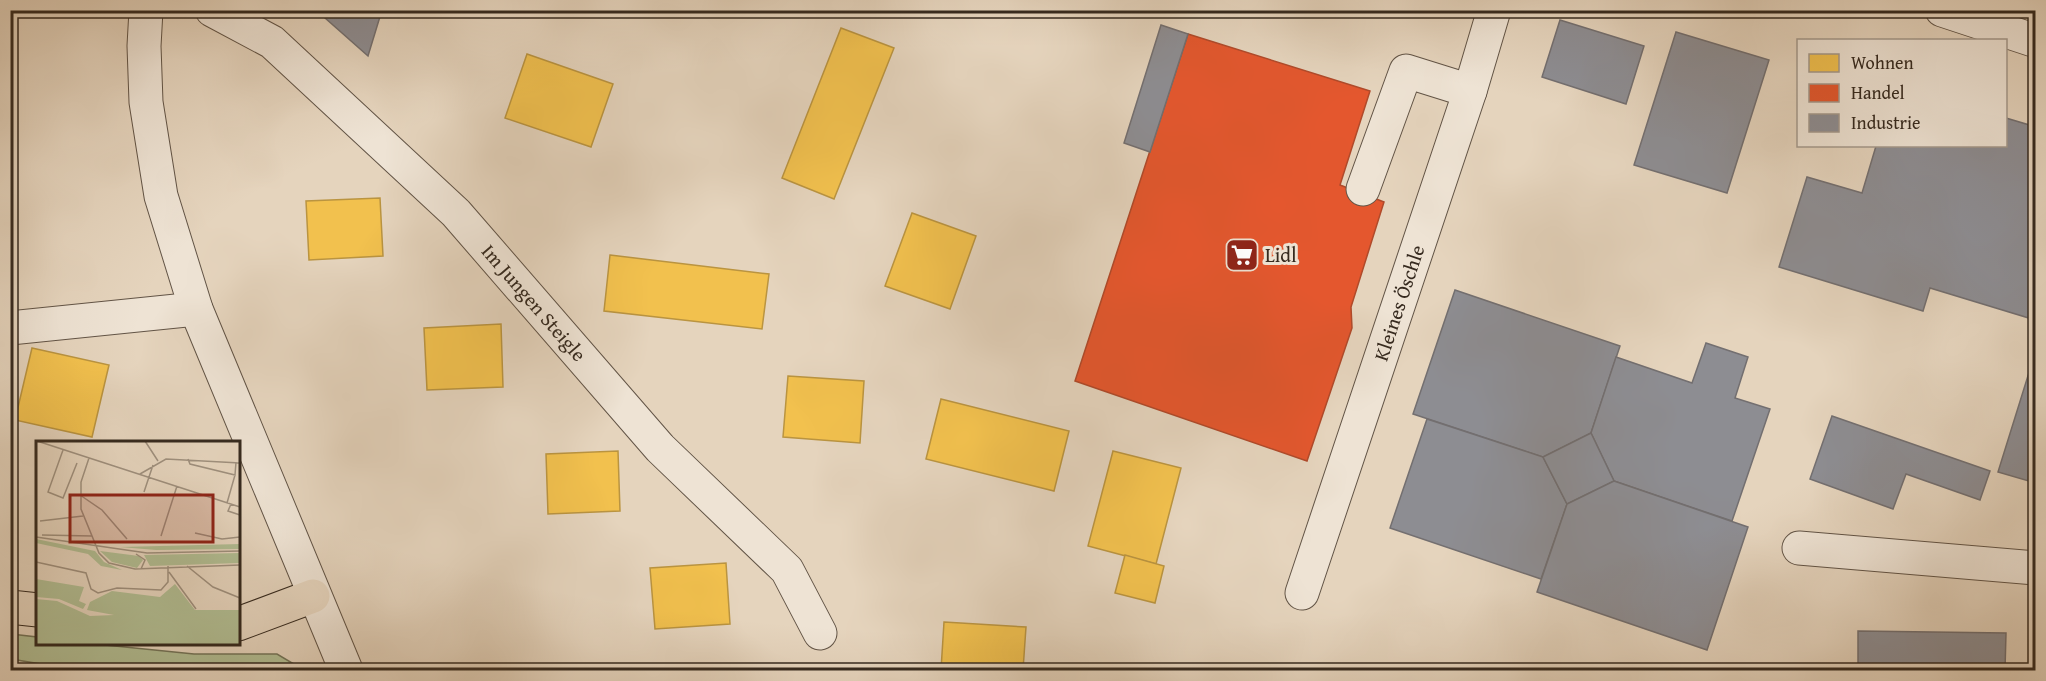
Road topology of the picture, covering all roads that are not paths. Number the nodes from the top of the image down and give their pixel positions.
1 (146, 10) edge
2 (212, 10) edge
3 (1494, 10) edge
4 (1942, 10) edge
5 (2036, 41) edge
6 (1470, 91) junction
7 (1363, 189) dead end
8 (196, 309) junction
9 (10, 328) edge
10 (1800, 548) dead end
11 (2036, 568) edge
12 (1302, 593) dead end
13 (313, 596) junction
14 (10, 607) edge
15 (36, 610) edge
16 (240, 623) edge
17 (820, 633) dead end
18 (346, 670) edge

1 - 8 street
2 - 17 street, Im Jungen Steigle
3 - 6 street, Kleines Öschle
4 - 5 street
6 - 7 street
6 - 12 street, Kleines Öschle
8 - 9 street
8 - 13 street
10 - 11 street
13 - 16 main road
13 - 18 street
14 - 15 main road

